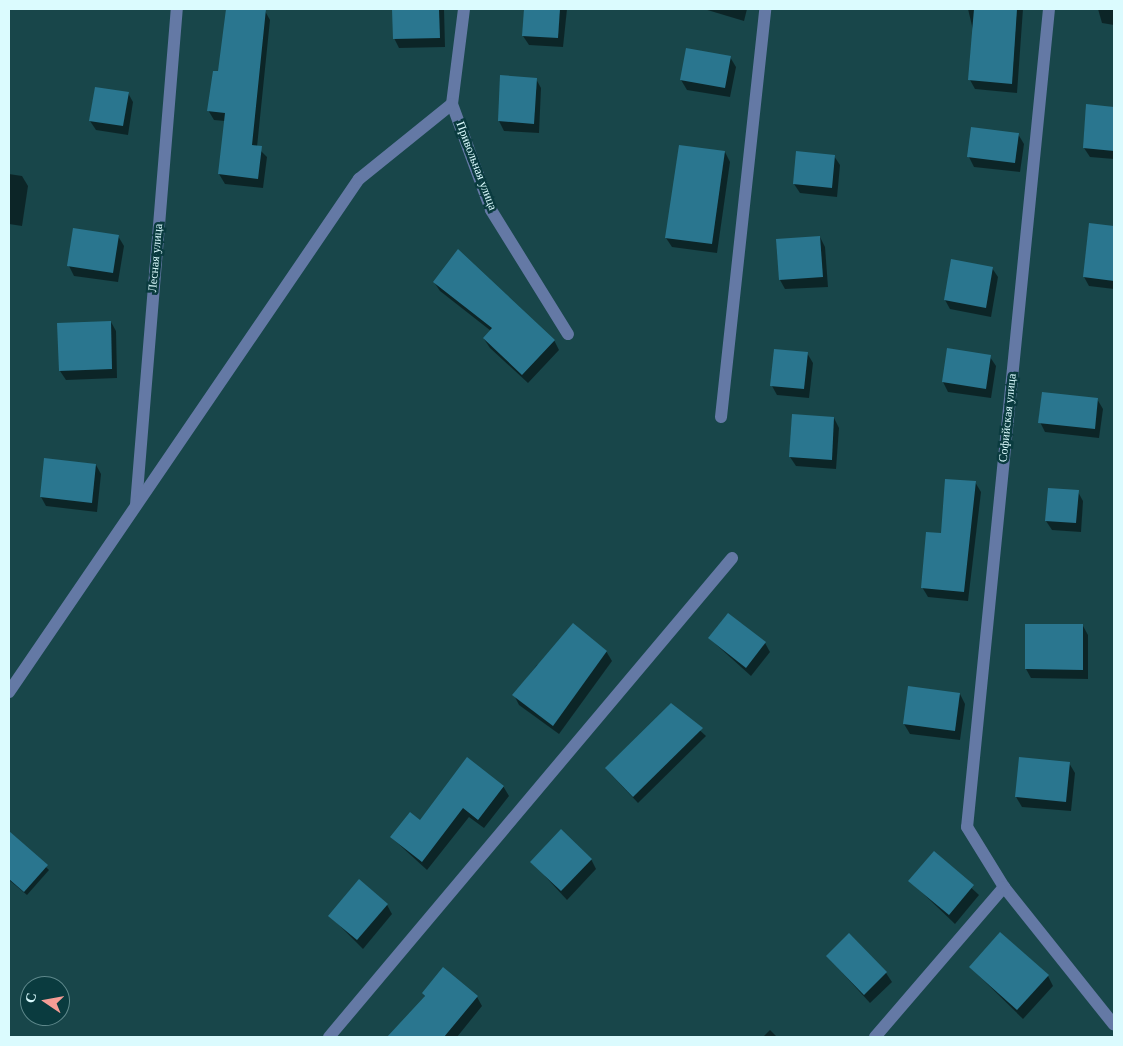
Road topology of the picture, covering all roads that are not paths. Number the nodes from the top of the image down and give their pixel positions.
1 (177, 9) edge
2 (464, 9) edge
3 (765, 9) edge
4 (1049, 9) edge
5 (452, 104) junction
6 (568, 334) dead end
7 (721, 417) dead end
8 (136, 508) junction
9 (732, 558) dead end
10 (9, 692) edge
11 (1004, 887) junction
12 (1114, 1025) edge
13 (329, 1037) edge
14 (875, 1037) edge

1 - 8 street, Лесная улица
2 - 5 street, Привольная улица
3 - 7 street
4 - 11 street, Софийская улица
5 - 6 street, Привольная улица
5 - 8 street
8 - 10 street
9 - 13 street
11 - 12 street
11 - 14 street

